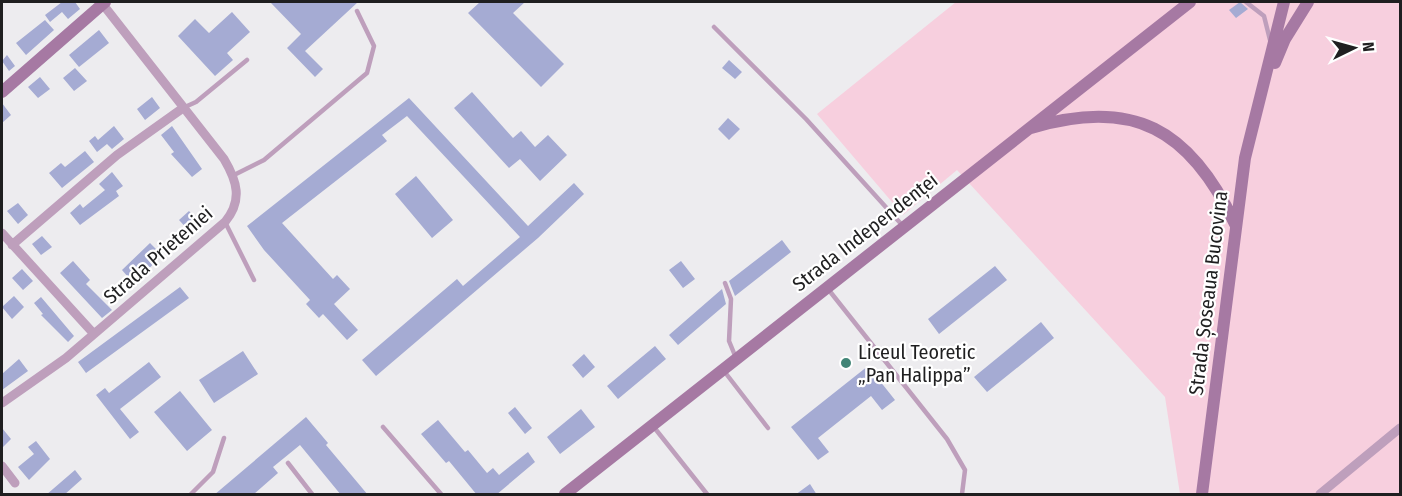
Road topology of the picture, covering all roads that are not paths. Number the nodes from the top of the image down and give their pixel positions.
1 (102, 2) edge
2 (1190, 2) edge
3 (1246, 2) edge
4 (1284, 2) edge
5 (1308, 2) edge
6 (357, 11) dead end
7 (714, 27) dead end
8 (1271, 51) junction
9 (247, 60) dead end
10 (2, 92) edge
11 (1260, 97) junction
12 (183, 108) junction
13 (1024, 130) junction
14 (234, 175) junction
15 (225, 222) junction
16 (1235, 224) junction
17 (903, 226) junction
18 (2, 233) edge
19 (12, 245) junction
20 (254, 280) dead end
21 (725, 283) dead end
22 (827, 287) junction
23 (94, 334) junction
24 (736, 358) junction
25 (723, 369) junction
26 (2, 404) edge
27 (652, 425) junction
28 (383, 427) dead end
29 (768, 428) dead end
30 (1401, 428) edge
31 (224, 438) dead end
32 (288, 463) dead end
33 (2, 466) edge
34 (15, 483) dead end
35 (191, 495) edge
36 (312, 495) edge
37 (441, 495) edge
38 (565, 495) edge
39 (707, 495) edge
40 (962, 495) edge
41 (1202, 495) edge
42 (1320, 495) edge

1 - 10 main road
1 - 12 street
2 - 13 main road, Strada Independenței
3 - 8 lane
4 - 8 main road, Strada Șoseaua Bucovina
5 - 11 main road, Strada Șoseaua Bucovina
6 - 14 lane
7 - 17 lane
8 - 11 main road, Strada Șoseaua Bucovina
9 - 12 lane
11 - 16 main road, Strada Șoseaua Bucovina
12 - 14 street
12 - 19 street
13 - 16 main road
13 - 17 main road, Strada Independenței
14 - 15 street, Strada Prieteniei
15 - 20 lane
15 - 23 street, Strada Prieteniei
16 - 41 main road, Strada Șoseaua Bucovina
17 - 22 main road, Strada Independenței
18 - 19 street
19 - 23 street
21 - 24 lane
22 - 24 main road, Strada Independenței
22 - 40 lane
23 - 26 street, Strada Prieteniei
24 - 25 main road, Strada Independenței
25 - 27 main road, Strada Independenței
25 - 29 lane
27 - 38 main road, Strada Independenței
27 - 39 lane
28 - 37 lane
30 - 42 street
31 - 35 lane
32 - 36 lane
33 - 34 street

